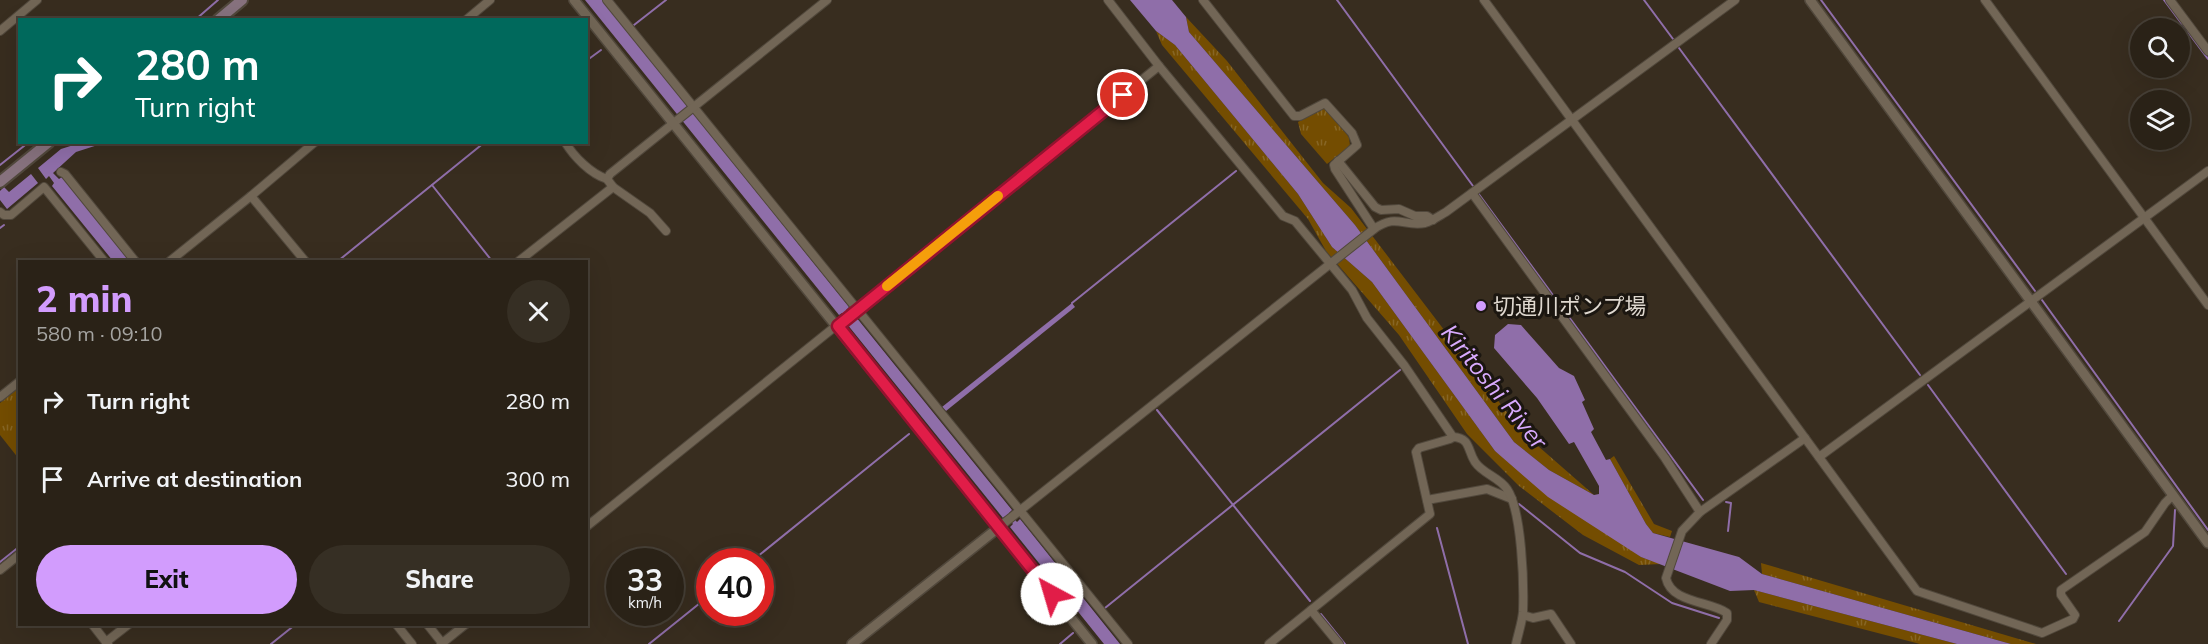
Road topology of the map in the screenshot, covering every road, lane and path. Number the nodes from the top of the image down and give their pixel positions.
1 (37, 0) edge
2 (242, 0) edge
3 (490, 0) edge
4 (574, 0) edge
5 (607, 0) edge
6 (827, 0) edge
7 (1108, 0) edge
8 (1203, 0) edge
9 (1484, 0) edge
10 (1735, 0) edge
11 (1810, 0) edge
12 (1985, 0) edge
13 (2170, 0) edge
14 (220, 18) edge
15 (468, 18) edge
16 (0, 31) edge
17 (2208, 51) edge
18 (1159, 66) junction
19 (693, 108) junction
20 (1572, 120) junction
21 (676, 122) junction
22 (46, 144) edge
23 (313, 144) edge
24 (566, 144) edge
25 (1338, 161) junction
26 (2208, 171) edge
27 (61, 172) dead end
28 (1, 178) edge
29 (607, 180) junction
30 (613, 187) junction
31 (1472, 194) junction
32 (251, 196) junction
33 (0, 212) edge
34 (2144, 218) junction
35 (1433, 219) junction
36 (1373, 229) junction
37 (666, 231) dead end
38 (103, 260) edge
39 (134, 260) edge
40 (171, 260) edge
41 (304, 260) edge
42 (520, 260) edge
43 (1332, 263) junction
44 (2031, 302) junction
45 (2208, 305) edge
46 (848, 317) junction
47 (18, 383) edge
48 (0, 397) edge
49 (1453, 437) junction
50 (1805, 438) junction
51 (1819, 457) junction
52 (2174, 495) junction
53 (1512, 499) junction
54 (1427, 500) junction
55 (1700, 512) junction
56 (1014, 516) junction
57 (588, 525) edge
58 (998, 528) junction
59 (2208, 543) edge
60 (18, 556) edge
61 (0, 570) edge
62 (1311, 610) junction
63 (1523, 615) junction
64 (94, 626) edge
65 (127, 626) edge
66 (398, 626) edge
67 (428, 626) edge
68 (464, 626) edge
69 (107, 643) edge
70 (412, 644) edge
71 (442, 644) edge
72 (852, 644) edge
73 (1092, 644) edge
74 (1128, 644) edge
75 (1269, 644) edge
76 (1339, 644) edge
77 (1516, 644) edge
78 (1571, 644) edge
79 (1711, 644) edge

1 - 16 street
2 - 14 main road
3 - 15 street
4 - 21 street
5 - 19 street
6 - 19 street
7 - 18 street
8 - 25 street
9 - 20 street
10 - 20 street
11 - 44 street
12 - 34 street
13 - 17 street
18 - 43 street
18 - 46 street
19 - 21 street
19 - 46 street
20 - 31 street
20 - 50 street
21 - 29 street
21 - 46 street
22 - 28 main road
23 - 32 street
24 - 29 street
25 - 35 street
25 - 36 street
26 - 34 street
27 - 39 street
29 - 30 street
30 - 37 street
30 - 42 street
31 - 35 street
31 - 55 street
32 - 40 street
32 - 41 street
33 - 38 street
34 - 44 street
34 - 45 street
35 - 36 street
36 - 43 street
43 - 49 street
43 - 56 street
44 - 51 street
44 - 52 street
46 - 56 street
46 - 57 street
46 - 58 street
47 - 48 street
49 - 53 street
49 - 54 street
50 - 51 street
50 - 55 street
51 - 52 street
52 - 59 street
53 - 54 street
53 - 63 street
54 - 62 street
55 - 79 street
56 - 58 street
56 - 74 street
58 - 72 street
58 - 73 street
60 - 61 street
62 - 75 street
62 - 76 street
63 - 77 street
63 - 78 street
64 - 69 street
65 - 69 street
66 - 70 street
67 - 71 street
68 - 71 street

